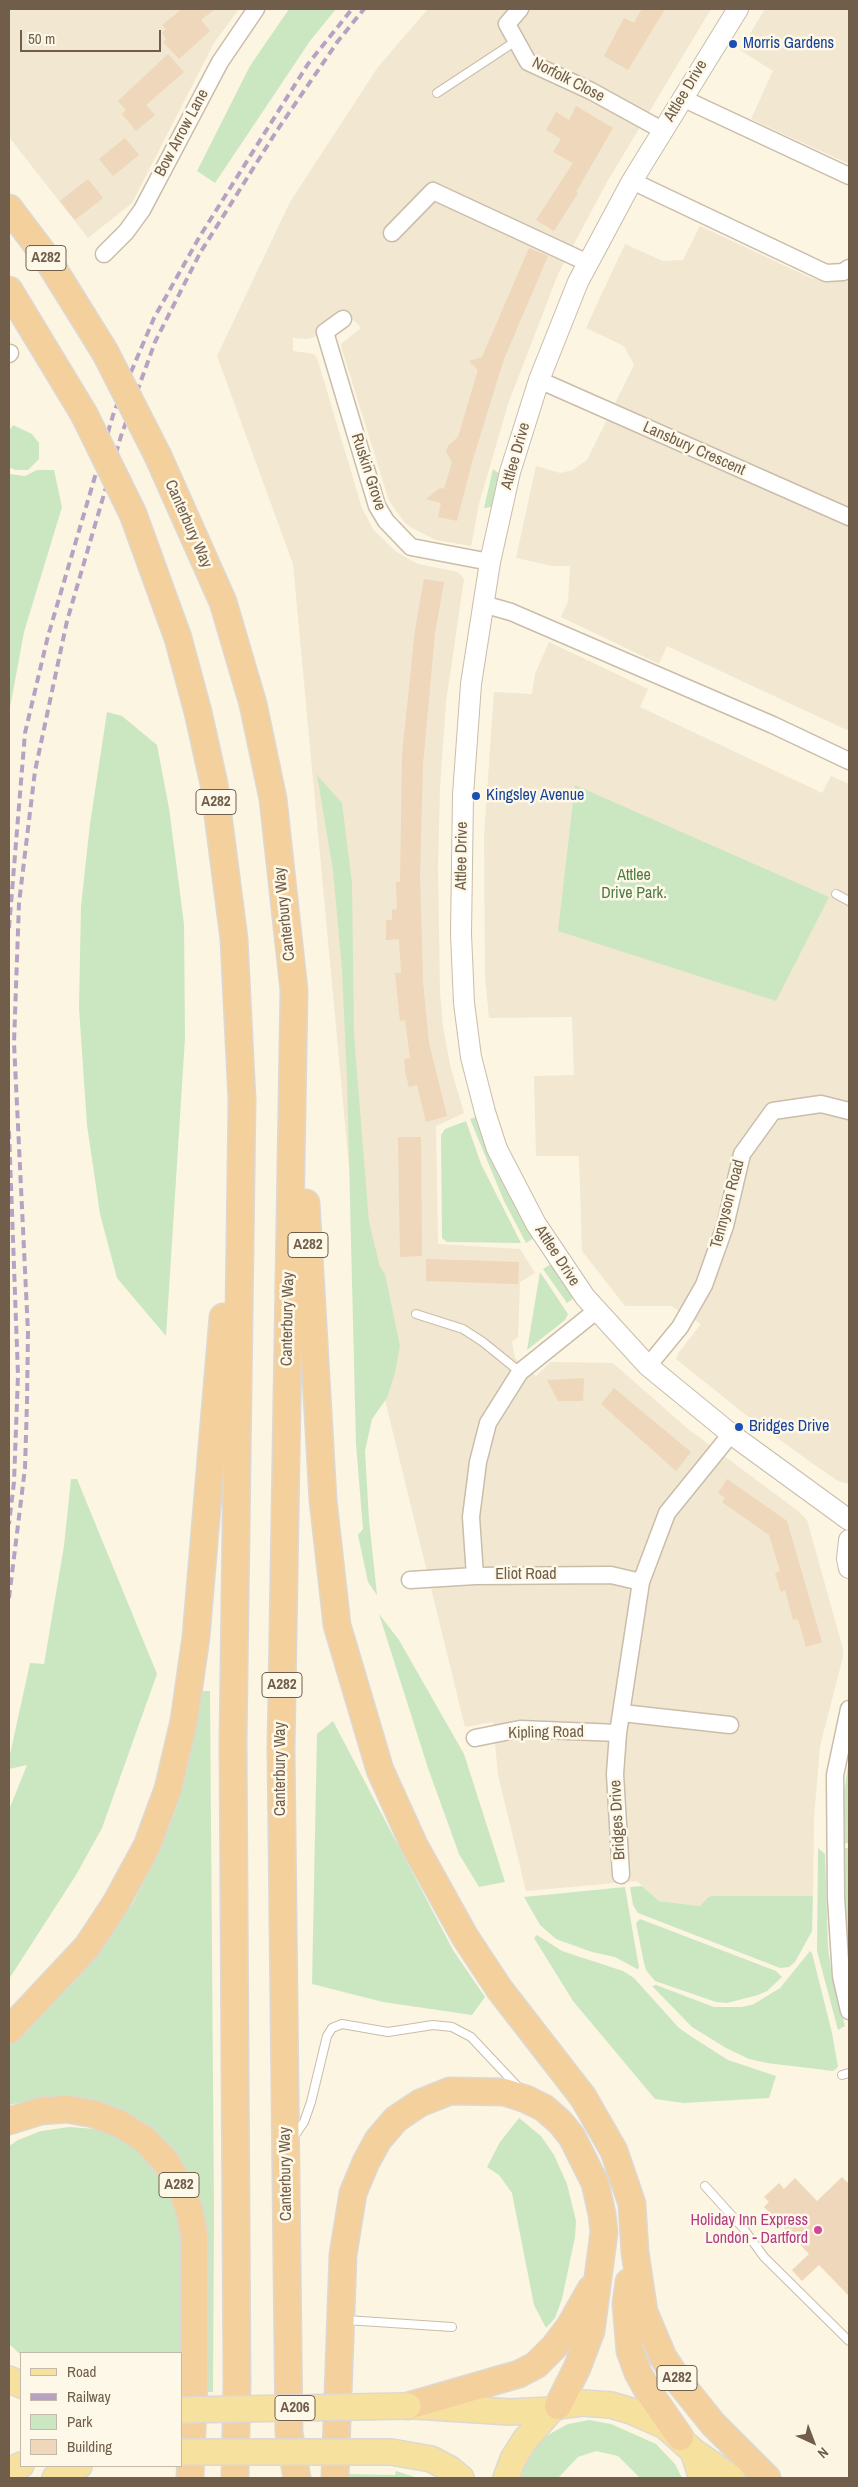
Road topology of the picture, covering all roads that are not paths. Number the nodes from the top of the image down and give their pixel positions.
1 (256, 9) edge
2 (520, 9) edge
3 (738, 9) edge
4 (516, 41) junction
5 (437, 93) dead end
6 (682, 98) junction
7 (662, 130) junction
8 (849, 176) edge
9 (632, 181) junction
10 (9, 208) edge
11 (392, 233) dead end
12 (104, 254) dead end
13 (588, 263) junction
14 (849, 268) edge
15 (9, 290) edge
16 (344, 320) dead end
17 (539, 380) junction
18 (849, 517) edge
19 (490, 562) junction
20 (483, 604) junction
21 (849, 761) edge
22 (836, 894) dead end
23 (849, 901) edge
24 (294, 990) junction
25 (242, 1100) junction
26 (849, 1111) edge
27 (596, 1310) junction
28 (416, 1314) dead end
29 (648, 1366) junction
30 (520, 1372) junction
31 (731, 1434) junction
32 (849, 1520) edge
33 (849, 1540) edge
34 (849, 1568) edge
35 (476, 1576) junction
36 (410, 1580) dead end
37 (641, 1582) junction
38 (849, 1709) edge
39 (622, 1713) junction
40 (730, 1726) dead end
41 (618, 1733) junction
42 (475, 1738) dead end
43 (621, 1875) dead end
44 (849, 2010) edge
45 (9, 2030) edge
46 (534, 2103) junction
47 (9, 2121) edge
48 (285, 2150) junction
49 (705, 2186) dead end
50 (635, 2252) junction
51 (598, 2277) junction
52 (341, 2320) junction
53 (452, 2326) dead end
54 (849, 2341) edge
55 (408, 2406) junction
56 (554, 2408) junction
57 (182, 2410) edge
58 (289, 2433) junction
59 (687, 2444) junction
60 (182, 2452) edge
61 (77, 2467) edge
62 (55, 2478) edge
63 (190, 2478) edge
64 (235, 2478) edge
65 (282, 2478) edge
66 (297, 2478) edge
67 (335, 2478) edge
68 (461, 2478) edge
69 (506, 2478) edge
70 (702, 2478) edge
71 (732, 2478) edge
72 (767, 2478) edge

1 - 12 street, Bow Arrow Lane
2 - 4 street, Norfolk Close
3 - 6 street, Attlee Drive
4 - 5 lane
4 - 7 street, Norfolk Close
6 - 7 street, Attlee Drive
6 - 8 street
7 - 9 street, Attlee Drive
9 - 13 street, Attlee Drive
9 - 14 street
10 - 24 highway, Canterbury Way / A282, bridge
11 - 13 street
13 - 17 street, Attlee Drive
15 - 25 highway, A282, bridge
16 - 19 street, Ruskin Grove
17 - 18 street, Lansbury Crescent
17 - 19 street, Attlee Drive
19 - 20 street, Attlee Drive
20 - 21 street
20 - 27 street, Attlee Drive
22 - 23 lane
24 - 48 highway, Canterbury Way / A282
24 - 50 highway, A282
25 - 45 highway, A282
25 - 64 highway, A282
26 - 29 street, Tennyson Road
27 - 29 street, Attlee Drive
27 - 30 street
28 - 30 lane
29 - 31 street, Attlee Drive
30 - 35 street
31 - 32 street, Attlee Drive
31 - 37 street, Bridges Drive
33 - 34 street
35 - 36 street, Eliot Road
35 - 37 street, Eliot Road
37 - 39 street, Bridges Drive
38 - 44 street
39 - 40 street
39 - 41 street, Bridges Drive
41 - 42 street, Kipling Road
41 - 43 street, Bridges Drive
46 - 48 lane
46 - 51 highway
46 - 52 highway
47 - 63 highway, A282
48 - 58 highway, Canterbury Way / A282
49 - 54 lane
50 - 59 highway, A282
50 - 72 highway, A282
51 - 55 highway
51 - 56 highway
52 - 53 lane
52 - 67 highway
55 - 56 main road, A206
55 - 57 main road, A206, bridge
56 - 59 main road
56 - 69 main road
58 - 65 highway, Canterbury Way / A282
58 - 66 highway, Canterbury Way / A282
59 - 70 main road
59 - 71 main road
60 - 68 main road, bridge
61 - 62 main road

